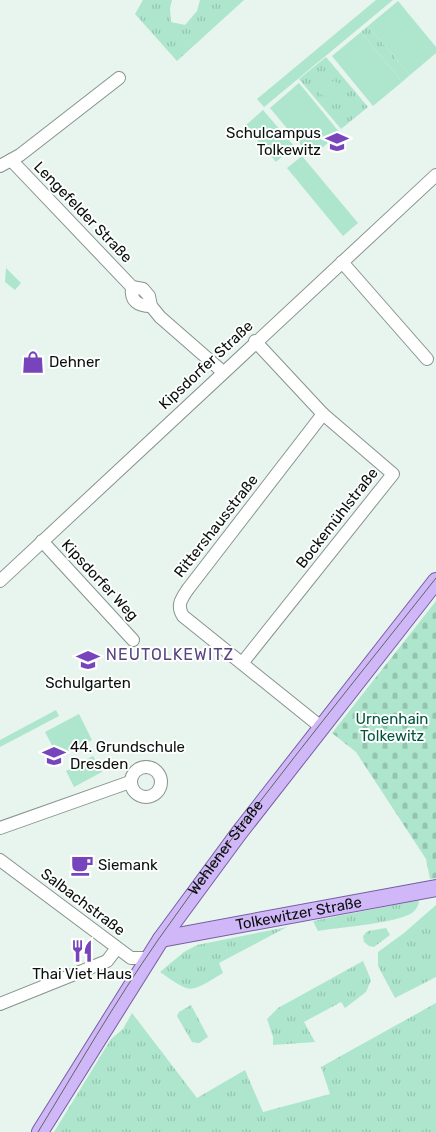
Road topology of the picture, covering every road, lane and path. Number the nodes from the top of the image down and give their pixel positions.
1 (119, 78) dead end
2 (6, 163) edge
3 (436, 175) edge
4 (342, 262) junction
5 (255, 341) junction
6 (427, 359) dead end
7 (223, 372) junction
8 (323, 414) junction
9 (42, 541) junction
10 (0, 581) edge
11 (436, 581) edge
12 (133, 640) dead end
13 (243, 662) junction
14 (321, 727) junction
15 (130, 782) dead end
16 (0, 828) edge
17 (0, 860) edge
18 (436, 888) edge
19 (161, 939) junction
20 (117, 948) junction
21 (150, 955) junction
22 (0, 1004) edge
23 (40, 1132) edge

1 - 2 street
2 - 7 street, Lengefelder Straße
3 - 4 street, Kipsdorfer Straße
4 - 5 street, Kipsdorfer Straße
4 - 6 street
5 - 7 street, Kipsdorfer Straße
5 - 8 street, Bockemühlstraße
7 - 9 street, Kipsdorfer Straße
8 - 13 street, Rittershausstraße
8 - 13 street, Bockemühlstraße
9 - 10 street, Kipsdorfer Straße
9 - 12 street, Kipsdorfer Weg
11 - 14 main road, Wehlener Straße
13 - 14 street, Rittershausstraße
14 - 19 main road, Wehlener Straße
15 - 16 street
17 - 20 street, Salbachstraße
18 - 19 main road, Tolkewitzer Straße
19 - 21 main road, Wehlener Straße
20 - 21 street, Salbachstraße
20 - 22 street
21 - 23 main road, Wehlener Straße

